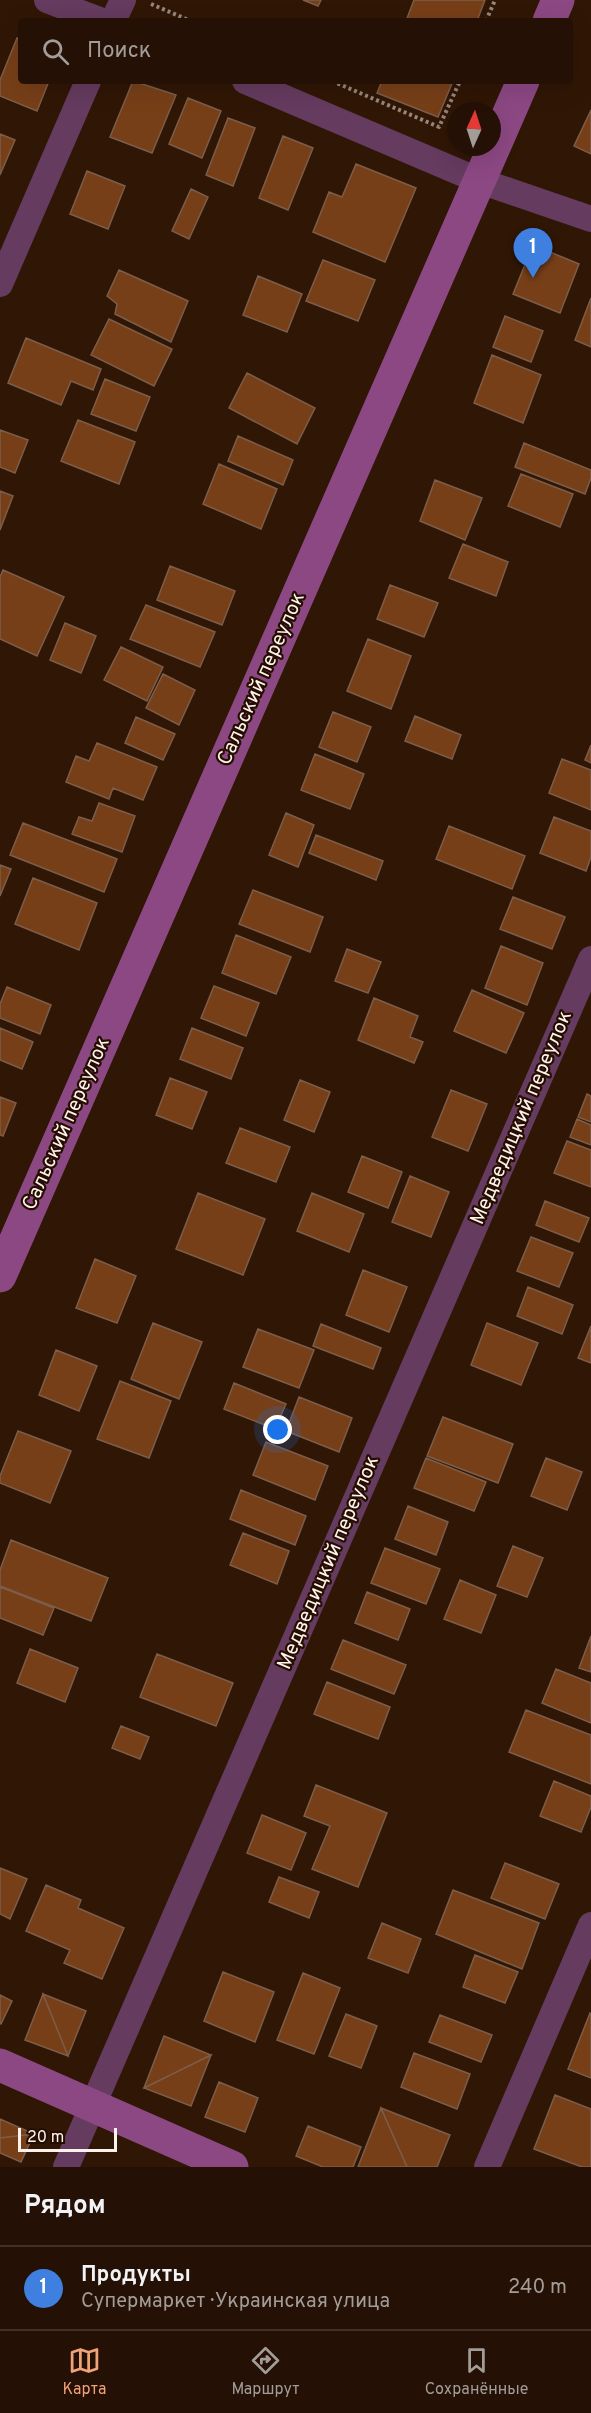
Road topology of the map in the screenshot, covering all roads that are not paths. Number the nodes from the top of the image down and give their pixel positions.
1 (48, 0) edge
2 (558, 0) edge
3 (135, 1) edge
4 (94, 18) edge
5 (116, 18) edge
6 (550, 18) edge
7 (87, 84) edge
8 (252, 84) edge
9 (522, 84) edge
10 (480, 181) junction
11 (591, 219) edge
12 (0, 284) edge
13 (591, 959) edge
14 (0, 1276) edge
15 (591, 1925) edge
16 (0, 2065) edge
17 (93, 2106) junction
18 (66, 2167) edge
19 (232, 2167) edge
20 (488, 2167) edge

1 - 4 street
2 - 6 main road
3 - 5 street
7 - 12 street
8 - 10 street
9 - 10 main road, Сальский переулок
10 - 11 street
10 - 14 main road, Сальский переулок
13 - 17 street, Медведицкий переулок
15 - 20 street
16 - 17 main road
17 - 18 street, Медведицкий переулок
17 - 19 main road

